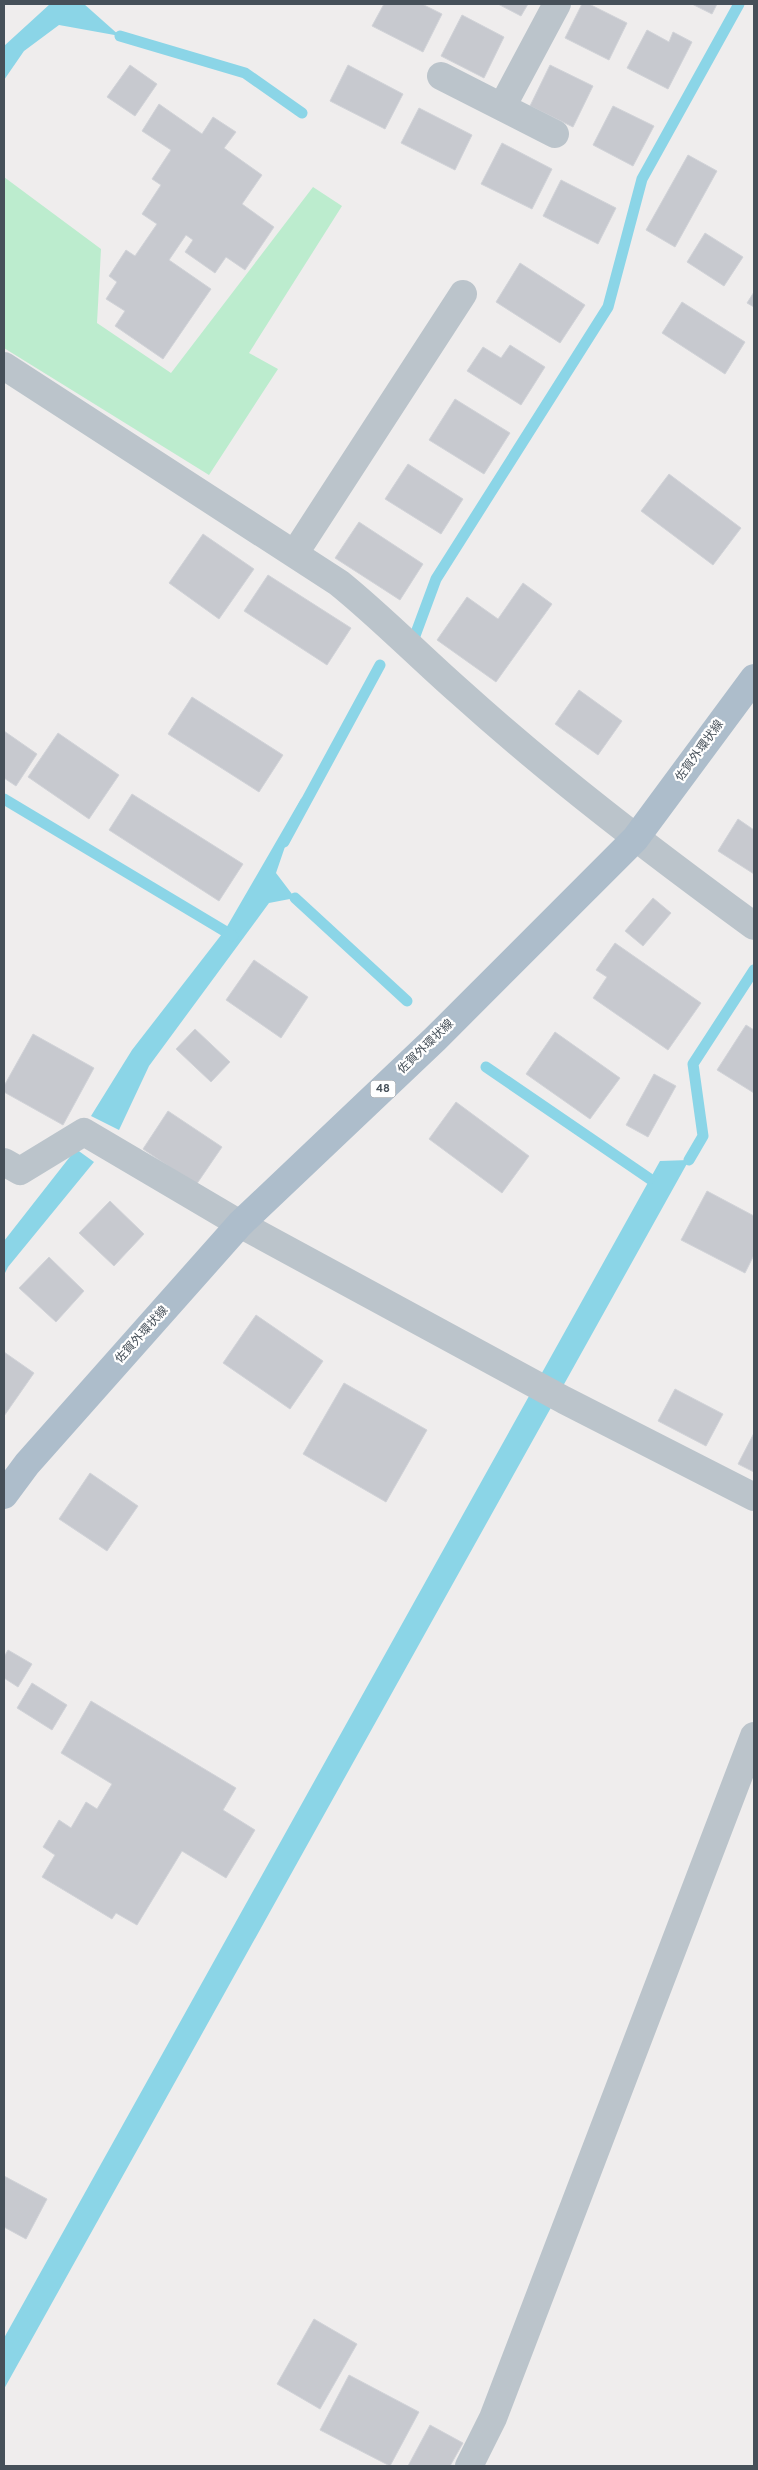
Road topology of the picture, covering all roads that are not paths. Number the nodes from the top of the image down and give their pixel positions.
1 (557, 4) edge
2 (441, 76) dead end
3 (502, 107) junction
4 (555, 134) dead end
5 (463, 294) dead end
6 (4, 366) edge
7 (295, 553) junction
8 (754, 678) edge
9 (636, 839) junction
10 (754, 926) edge
11 (4, 1162) edge
12 (240, 1224) junction
13 (4, 1495) edge
14 (754, 1497) edge
15 (754, 1736) edge
16 (469, 2466) edge

1 - 3 street
2 - 3 street
3 - 4 street
5 - 7 street
6 - 7 street
7 - 9 street
8 - 9 main road, 佐賀外環状線 / 48
9 - 10 street
9 - 12 main road, 佐賀外環状線 / 48
11 - 12 street
12 - 13 main road, 佐賀外環状線 / 48
12 - 14 street
15 - 16 street

